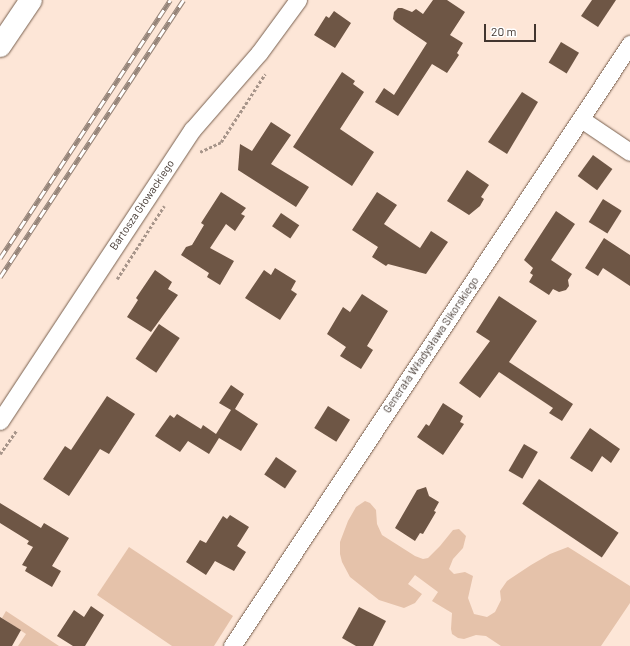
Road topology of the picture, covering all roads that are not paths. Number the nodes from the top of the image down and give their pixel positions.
1 (30, 0) edge
2 (298, 0) edge
3 (630, 44) edge
4 (0, 46) edge
5 (581, 119) junction
6 (630, 152) edge
7 (0, 421) edge
8 (232, 646) edge

1 - 4 main road
2 - 7 street, Bartosza Głowackiego
3 - 5 street, Generała Władysława Sikorskiego
5 - 6 street
5 - 8 street, Generała Władysława Sikorskiego

